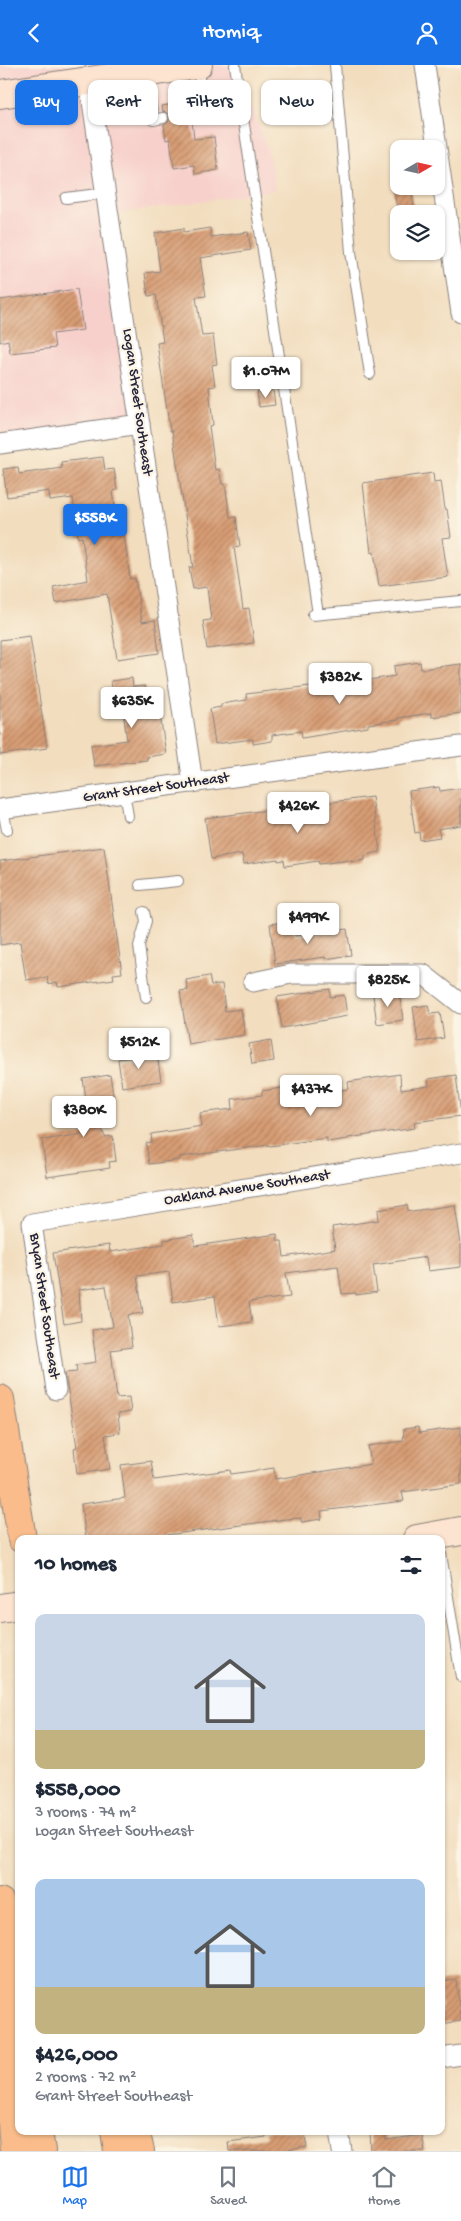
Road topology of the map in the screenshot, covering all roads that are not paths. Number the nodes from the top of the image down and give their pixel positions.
1 (198, 65) edge
2 (235, 65) edge
3 (335, 65) edge
4 (425, 65) edge
5 (142, 70) edge
6 (89, 77) junction
7 (200, 80) edge
8 (0, 93) edge
9 (163, 119) dead end
10 (106, 193) junction
11 (66, 198) dead end
12 (456, 242) edge
13 (461, 313) edge
14 (370, 375) dead end
15 (140, 424) junction
16 (0, 445) edge
17 (461, 601) edge
18 (461, 746) edge
19 (193, 783) junction
20 (124, 792) junction
21 (1, 809) edge
22 (128, 816) dead end
23 (7, 830) dead end
24 (178, 881) dead end
25 (140, 885) dead end
26 (144, 912) dead end
27 (253, 982) dead end
28 (146, 997) dead end
29 (461, 1004) edge
30 (461, 1153) edge
31 (32, 1223) joint
32 (56, 1390) dead end
33 (0, 1399) edge
34 (21, 1535) edge
35 (445, 1577) edge
36 (15, 1606) edge
37 (0, 1608) edge
38 (461, 1677) edge
39 (0, 1901) edge
40 (0, 1959) edge
41 (15, 1991) edge
42 (461, 2055) edge
43 (445, 2057) edge
44 (39, 2135) edge
45 (116, 2135) edge
46 (136, 2135) edge
47 (340, 2135) edge
48 (14, 2151) edge
49 (41, 2151) edge
50 (118, 2151) edge
51 (140, 2151) edge
52 (342, 2151) edge

1 - 5 street
1 - 7 lane
2 - 17 lane
3 - 14 lane
4 - 12 street
5 - 6 street
5 - 9 lane
6 - 8 street
6 - 10 street, Logan Street Southeast
10 - 11 lane
10 - 15 street, Logan Street Southeast
12 - 13 street
15 - 16 street
15 - 19 street, Logan Street Southeast
18 - 19 street, Grant Street Southeast
19 - 20 street, Grant Street Southeast
20 - 21 street, Grant Street Southeast
20 - 22 lane
21 - 23 lane
24 - 25 lane
26 - 28 lane
27 - 29 street
30 - 31 street, Oakland Avenue Southeast
31 - 32 street, Bryan Street Southeast
33 - 34 highway
35 - 38 lane
36 - 37 street
39 - 41 highway
40 - 48 highway
42 - 43 street
44 - 49 highway
45 - 50 highway
46 - 51 highway
47 - 52 street

